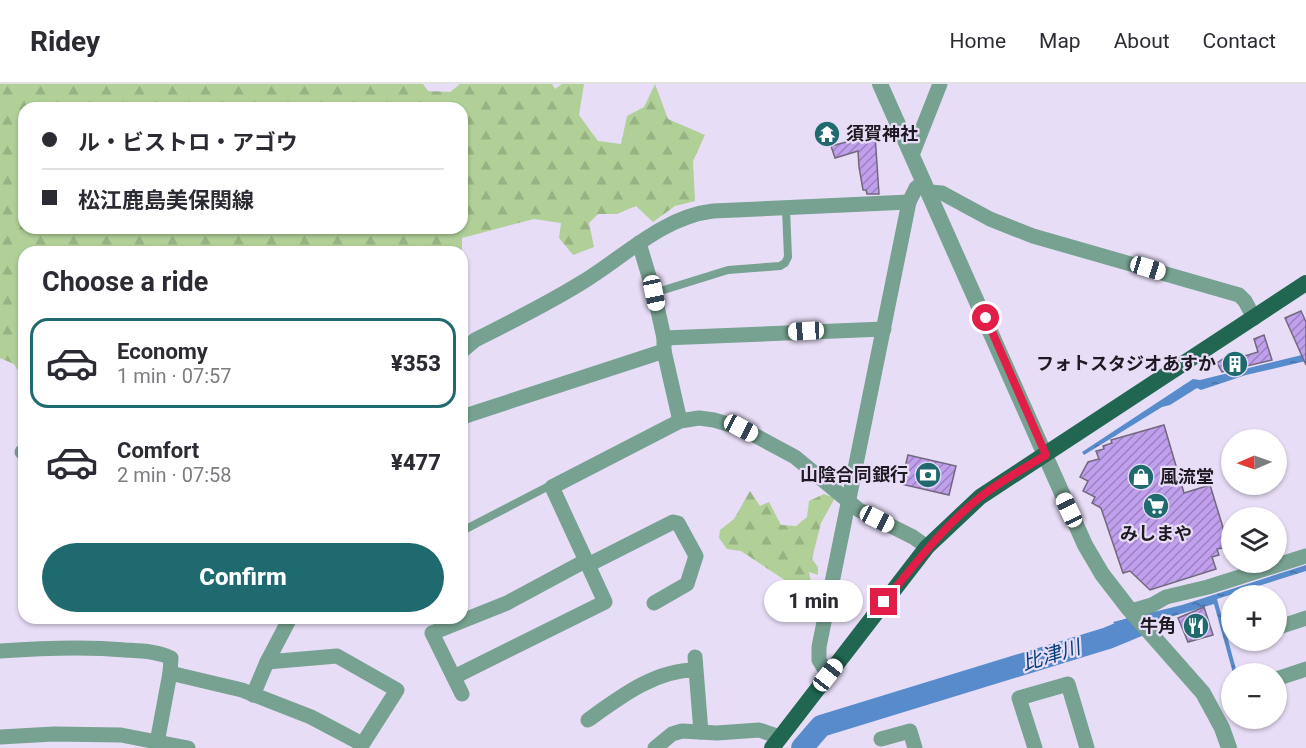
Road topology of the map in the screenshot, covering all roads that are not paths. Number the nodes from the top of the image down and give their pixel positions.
1 (880, 84) edge
2 (940, 84) edge
3 (912, 155) junction
4 (927, 187) junction
5 (909, 201) junction
6 (786, 209) junction
7 (639, 243) junction
8 (1306, 283) edge
9 (654, 293) junction
10 (1254, 318) junction
11 (884, 328) junction
12 (468, 345) edge
13 (664, 345) junction
14 (468, 415) edge
15 (680, 422) junction
16 (1046, 455) junction
17 (552, 487) junction
18 (849, 501) junction
19 (468, 528) edge
20 (927, 547) junction
21 (1306, 556) edge
22 (587, 563) junction
23 (654, 603) dead end
24 (1131, 612) junction
25 (1306, 618) edge
26 (468, 619) edge
27 (287, 624) edge
28 (454, 624) edge
29 (1287, 624) edge
30 (0, 651) edge
31 (267, 662) junction
32 (1306, 669) edge
33 (170, 674) junction
34 (828, 675) junction
35 (1287, 675) edge
36 (454, 677) junction
37 (462, 694) dead end
38 (253, 695) junction
39 (588, 720) dead end
40 (701, 732) junction
41 (0, 737) edge
42 (881, 739) dead end
43 (776, 743) edge
44 (157, 745) edge
45 (361, 746) edge
46 (188, 748) edge
47 (655, 748) edge
48 (915, 748) edge
49 (1035, 748) edge
50 (1087, 748) edge
51 (1229, 748) edge

1 - 3 street
2 - 3 street
3 - 4 street
4 - 5 street
4 - 10 street
4 - 16 street
5 - 6 street
5 - 11 street
6 - 7 street
6 - 9 lane
7 - 9 street
7 - 12 street
8 - 10 main road
9 - 13 street
10 - 16 main road
11 - 13 street
11 - 18 street
13 - 14 street
13 - 15 street
15 - 17 street
15 - 18 street
16 - 20 main road
16 - 24 street
17 - 19 lane
17 - 22 street
18 - 20 street
18 - 34 street
20 - 34 main road
21 - 24 street
22 - 23 street
22 - 26 street
22 - 36 street
24 - 51 street
25 - 29 street
27 - 31 street
28 - 36 street
30 - 33 street
31 - 38 street
31 - 45 street
32 - 35 street
33 - 38 street
33 - 44 street
34 - 43 main road
36 - 37 street
38 - 45 street
39 - 40 street
40 - 43 street
40 - 47 street
41 - 44 street
42 - 48 street
44 - 46 street
49 - 50 street

